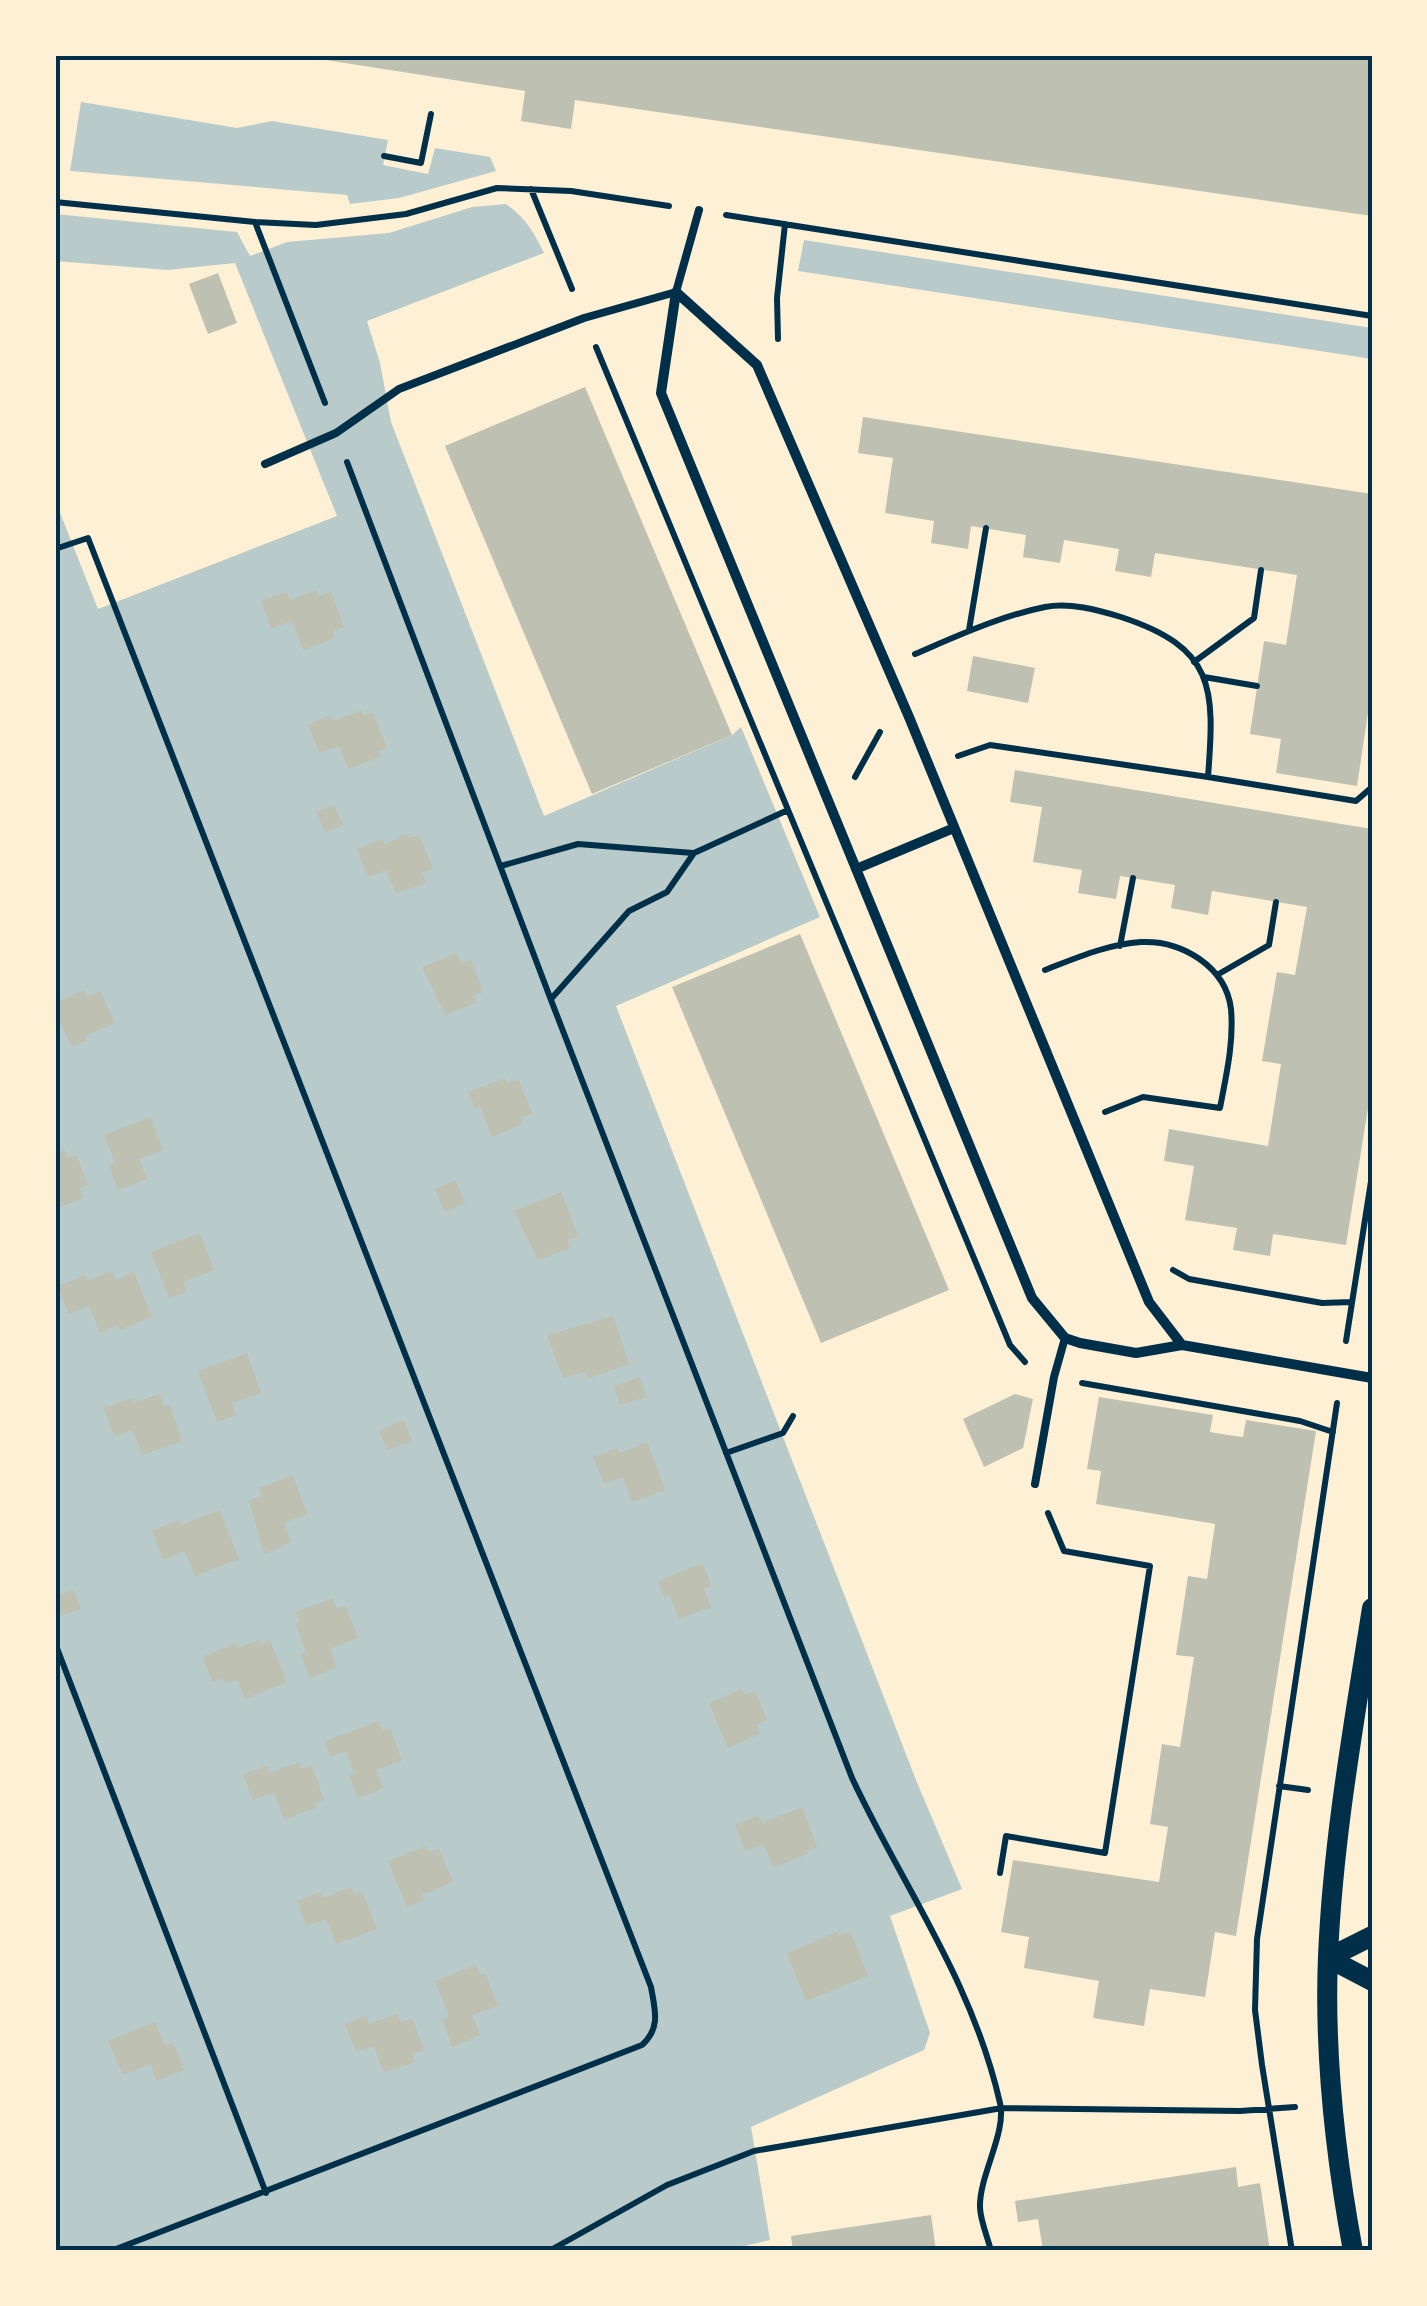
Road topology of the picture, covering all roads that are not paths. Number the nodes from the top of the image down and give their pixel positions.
1 (699, 210) road end
2 (676, 292) junction
3 (265, 464) dead end
4 (954, 828) junction
5 (856, 869) junction
6 (1065, 1338) junction
7 (1182, 1345) junction
8 (1372, 1378) edge
9 (1035, 1484) road end
10 (1372, 1608) edge
11 (1372, 1936) edge
12 (1328, 1958) junction
13 (1372, 1981) edge
14 (1353, 2251) edge

1 - 2 lane
2 - 3 lane
2 - 4 street
2 - 5 street
4 - 5 street
4 - 7 street
5 - 6 street
6 - 7 street
6 - 9 lane
7 - 8 street
10 - 12 main road
11 - 12 main road
12 - 13 main road
12 - 14 main road

